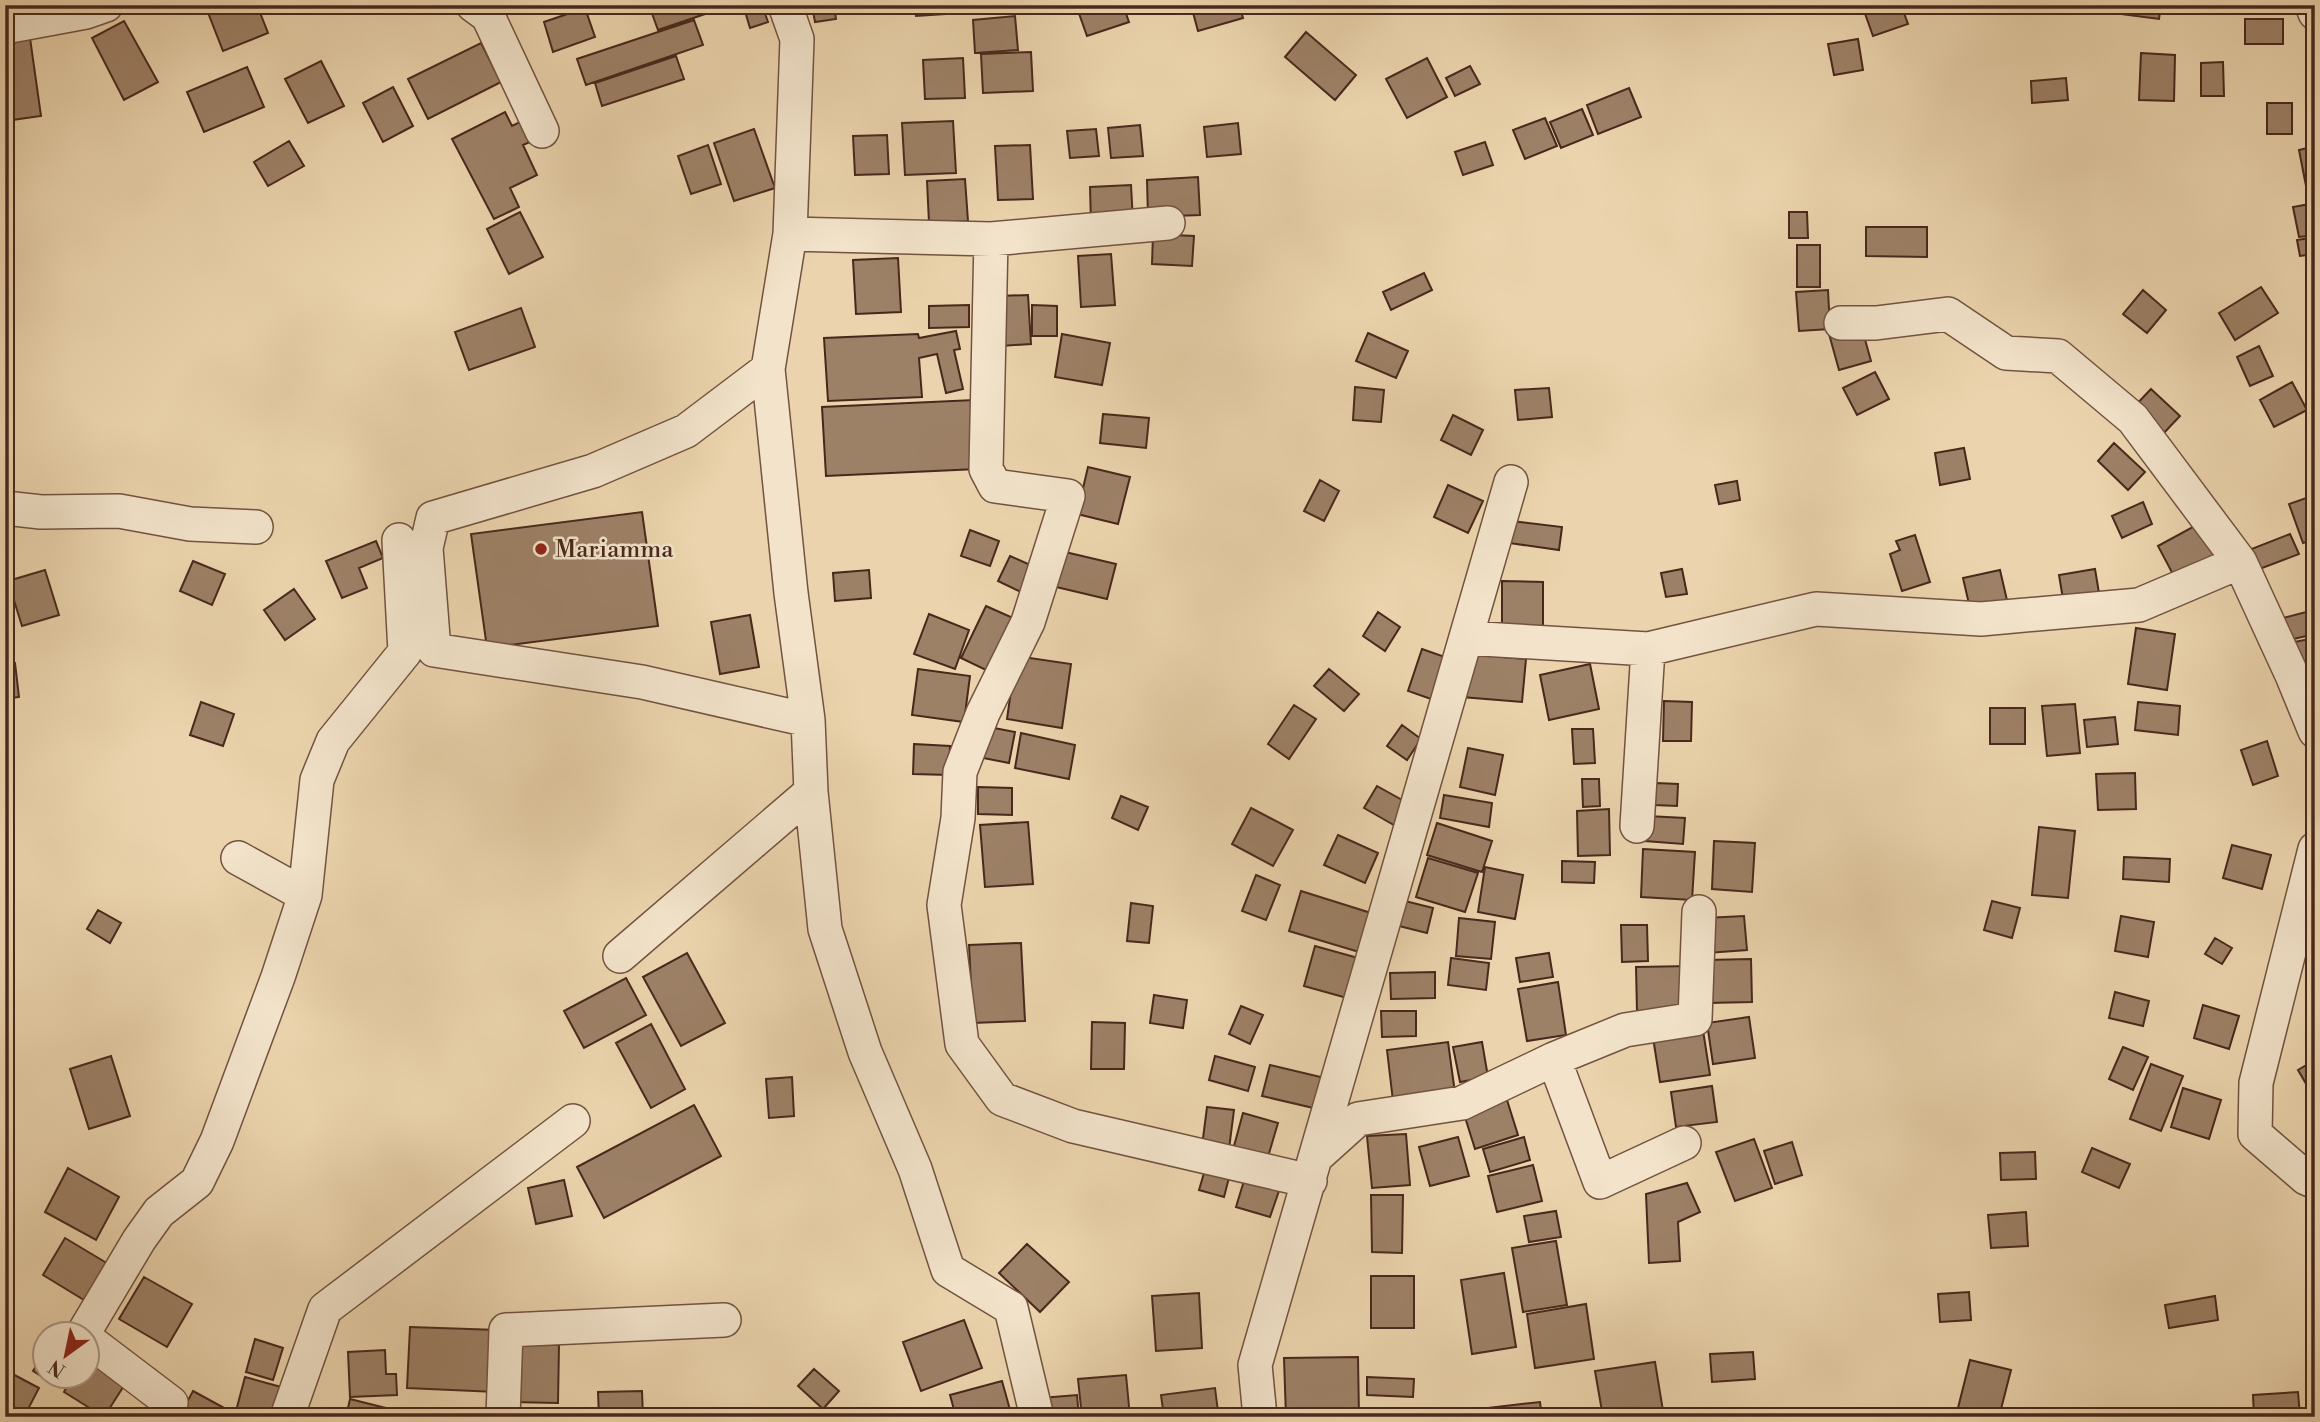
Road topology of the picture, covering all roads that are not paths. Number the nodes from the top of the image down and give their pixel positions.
1 (106, 5) edge
2 (473, 5) edge
3 (785, 5) edge
4 (2312, 5) edge
5 (2315, 13) edge
6 (5, 27) edge
7 (542, 131) dead end
8 (1168, 223) dead end
9 (790, 234) junction
10 (991, 239) junction
11 (1841, 323) dead end
12 (768, 369) junction
13 (1511, 482) dead end
14 (5, 508) edge
15 (256, 527) dead end
16 (400, 540) dead end
17 (2240, 562) junction
18 (1466, 638) junction
19 (1648, 649) junction
20 (808, 720) junction
21 (2315, 731) edge
22 (811, 792) junction
23 (1637, 826) dead end
24 (2315, 849) edge
25 (238, 858) dead end
26 (305, 895) junction
27 (1699, 912) dead end
28 (620, 956) dead end
29 (1554, 1059) junction
30 (573, 1121) dead end
31 (1684, 1143) dead end
32 (1314, 1168) junction
33 (2315, 1182) edge
34 (92, 1320) edge
35 (724, 1320) dead end
36 (102, 1351) edge
37 (168, 1417) edge
38 (287, 1417) edge
39 (503, 1417) edge
40 (1037, 1417) edge
41 (1260, 1417) edge

1 - 6 street
2 - 7 street
3 - 9 street
4 - 5 street
8 - 10 street
9 - 10 street
9 - 12 street
10 - 32 street
11 - 17 street
12 - 20 street
12 - 20 street
13 - 18 street
14 - 15 street
16 - 26 street
17 - 19 street
17 - 21 street
18 - 19 street
18 - 32 street
19 - 23 street
20 - 22 street
22 - 28 street
22 - 40 street
24 - 33 street
25 - 26 street
26 - 34 street
27 - 29 street
29 - 31 street
29 - 32 street
30 - 38 street
32 - 41 street
35 - 39 street
36 - 37 street

